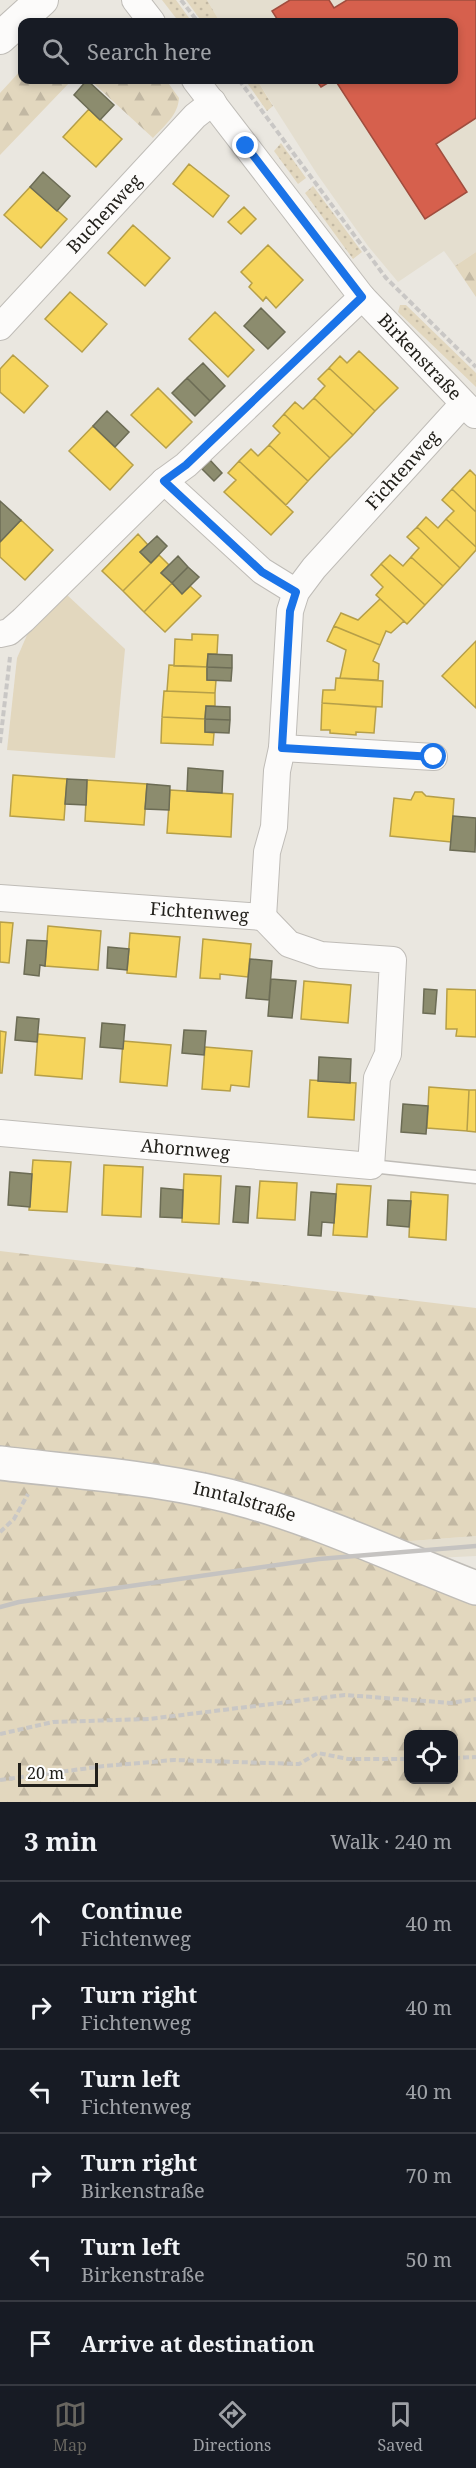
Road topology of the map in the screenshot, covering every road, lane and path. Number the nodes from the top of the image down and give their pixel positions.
1 (42, 0) edge
2 (135, 0) edge
3 (181, 0) edge
4 (22, 18) edge
5 (149, 18) edge
6 (195, 18) edge
7 (18, 22) edge
8 (0, 38) edge
9 (198, 84) edge
10 (242, 84) edge
11 (213, 102) junction
12 (362, 297) junction
13 (0, 327) edge
14 (476, 367) edge
15 (470, 410) edge
16 (164, 481) junction
17 (296, 592) junction
18 (4, 633) edge
19 (0, 743) edge
20 (282, 748) junction
21 (434, 757) dead end
22 (0, 898) edge
23 (263, 917) junction
24 (0, 1133) edge
25 (371, 1166) junction
26 (476, 1177) edge
27 (0, 1463) edge
28 (35, 1467) junction
29 (0, 1532) edge
30 (476, 1588) edge
31 (476, 1699) edge
32 (0, 1734) edge
33 (476, 1757) edge
34 (458, 1758) edge
35 (404, 1759) edge
36 (0, 1780) edge

1 - 4 street
2 - 5 street
3 - 6 path
7 - 8 street
9 - 11 street, Birkenstraße
10 - 14 path
11 - 12 street, Birkenstraße
11 - 13 street, Buchenweg
12 - 15 street, Birkenstraße
12 - 16 street, Birkenstraße
15 - 17 street, Fichtenweg
16 - 17 street
16 - 18 street
17 - 20 street, Fichtenweg
18 - 19 path
20 - 21 street
20 - 23 street, Fichtenweg
22 - 23 street, Fichtenweg
23 - 25 street
24 - 25 street, Ahornweg
25 - 26 lane, Ahornweg
27 - 28 main road, Inntalstraße
28 - 29 path
28 - 30 main road, Inntalstraße
31 - 32 path
33 - 34 path
35 - 36 path

